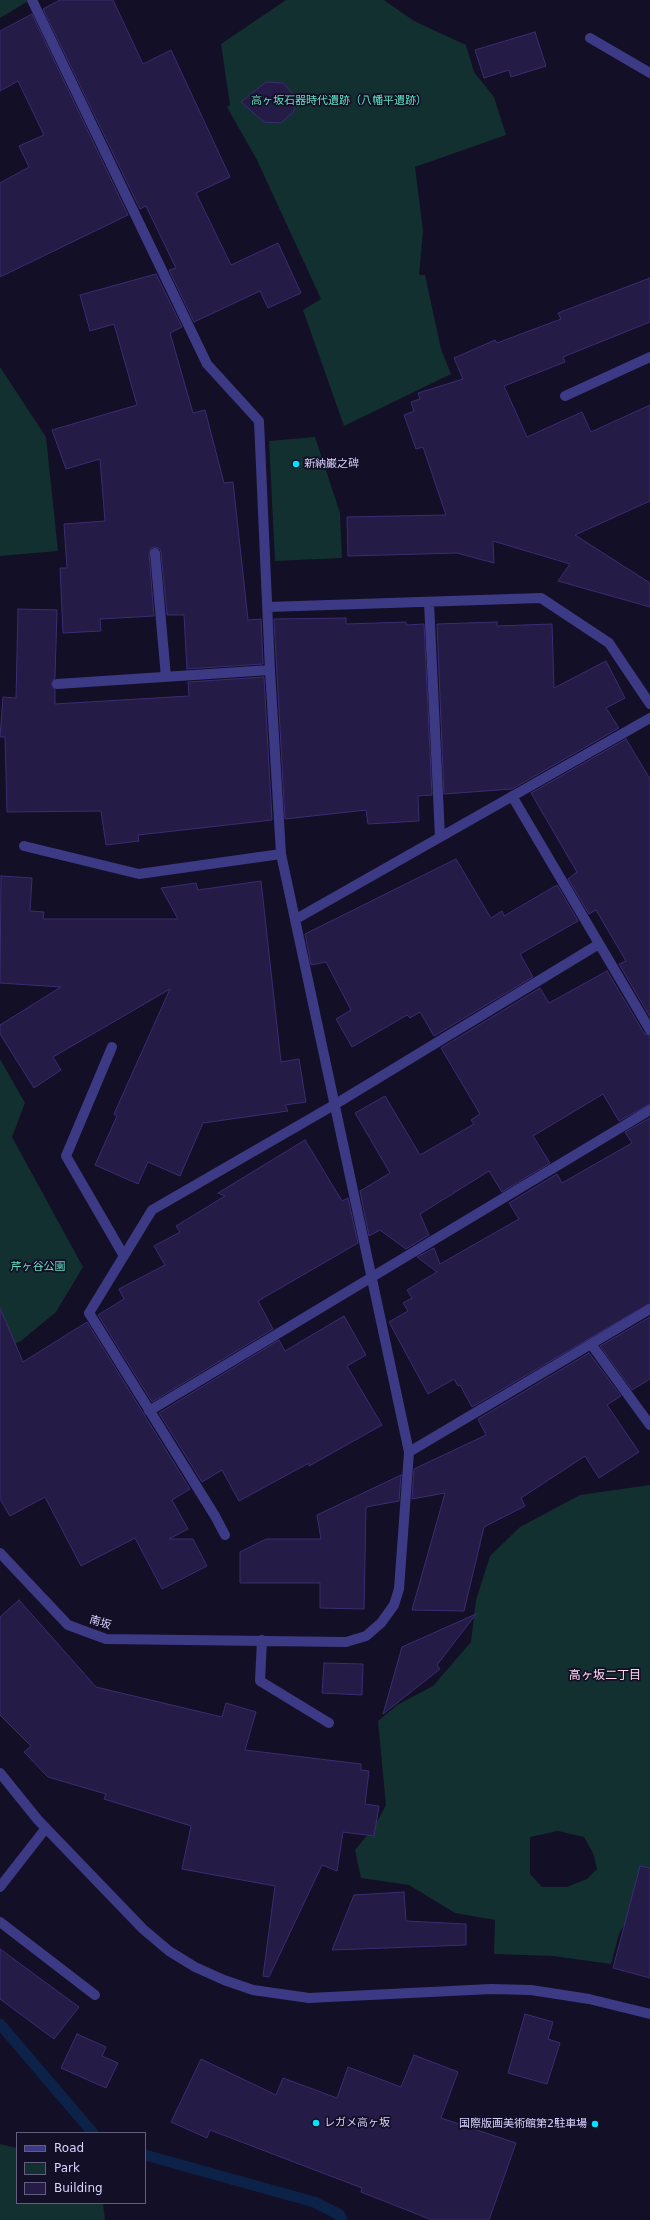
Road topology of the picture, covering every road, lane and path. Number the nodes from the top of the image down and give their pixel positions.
1 (32, 0) edge
2 (590, 38) dead end
3 (650, 73) edge
4 (650, 357) edge
5 (565, 396) dead end
6 (155, 553) dead end
7 (429, 602) junction
8 (268, 606) junction
9 (270, 670) junction
10 (166, 677) junction
11 (57, 684) dead end
12 (650, 704) edge
13 (649, 721) edge
14 (512, 796) junction
15 (440, 837) junction
16 (24, 846) dead end
17 (282, 854) junction
18 (296, 919) junction
19 (599, 944) junction
20 (650, 1030) edge
21 (112, 1047) dead end
22 (334, 1105) junction
23 (650, 1110) edge
24 (124, 1256) junction
25 (371, 1276) junction
26 (650, 1309) edge
27 (591, 1344) junction
28 (149, 1411) junction
29 (650, 1425) edge
30 (409, 1452) junction
31 (225, 1535) dead end
32 (0, 1553) edge
33 (262, 1640) junction
34 (329, 1723) dead end
35 (0, 1773) edge
36 (46, 1828) junction
37 (0, 1887) edge
38 (0, 1922) edge
39 (94, 1995) dead end
40 (650, 2014) edge

1 - 8 street, 南坂
2 - 3 street
4 - 5 street
6 - 10 street
7 - 8 street
7 - 12 street
7 - 15 street
8 - 9 street, 南坂
9 - 10 street
9 - 17 street, 南坂
10 - 11 street
13 - 14 street
14 - 15 street
14 - 19 street
15 - 18 street
16 - 17 street
17 - 18 street, 南坂
18 - 22 street, 南坂
19 - 20 street
19 - 22 street
21 - 24 street
22 - 24 street
22 - 25 street, 南坂
23 - 25 street
24 - 28 street
25 - 28 street
25 - 30 street, 南坂
26 - 27 street
27 - 29 street
27 - 30 street
28 - 31 street
30 - 33 street, 南坂
32 - 33 street, 南坂
33 - 34 street
35 - 36 street
36 - 37 street
36 - 40 street
38 - 39 street

